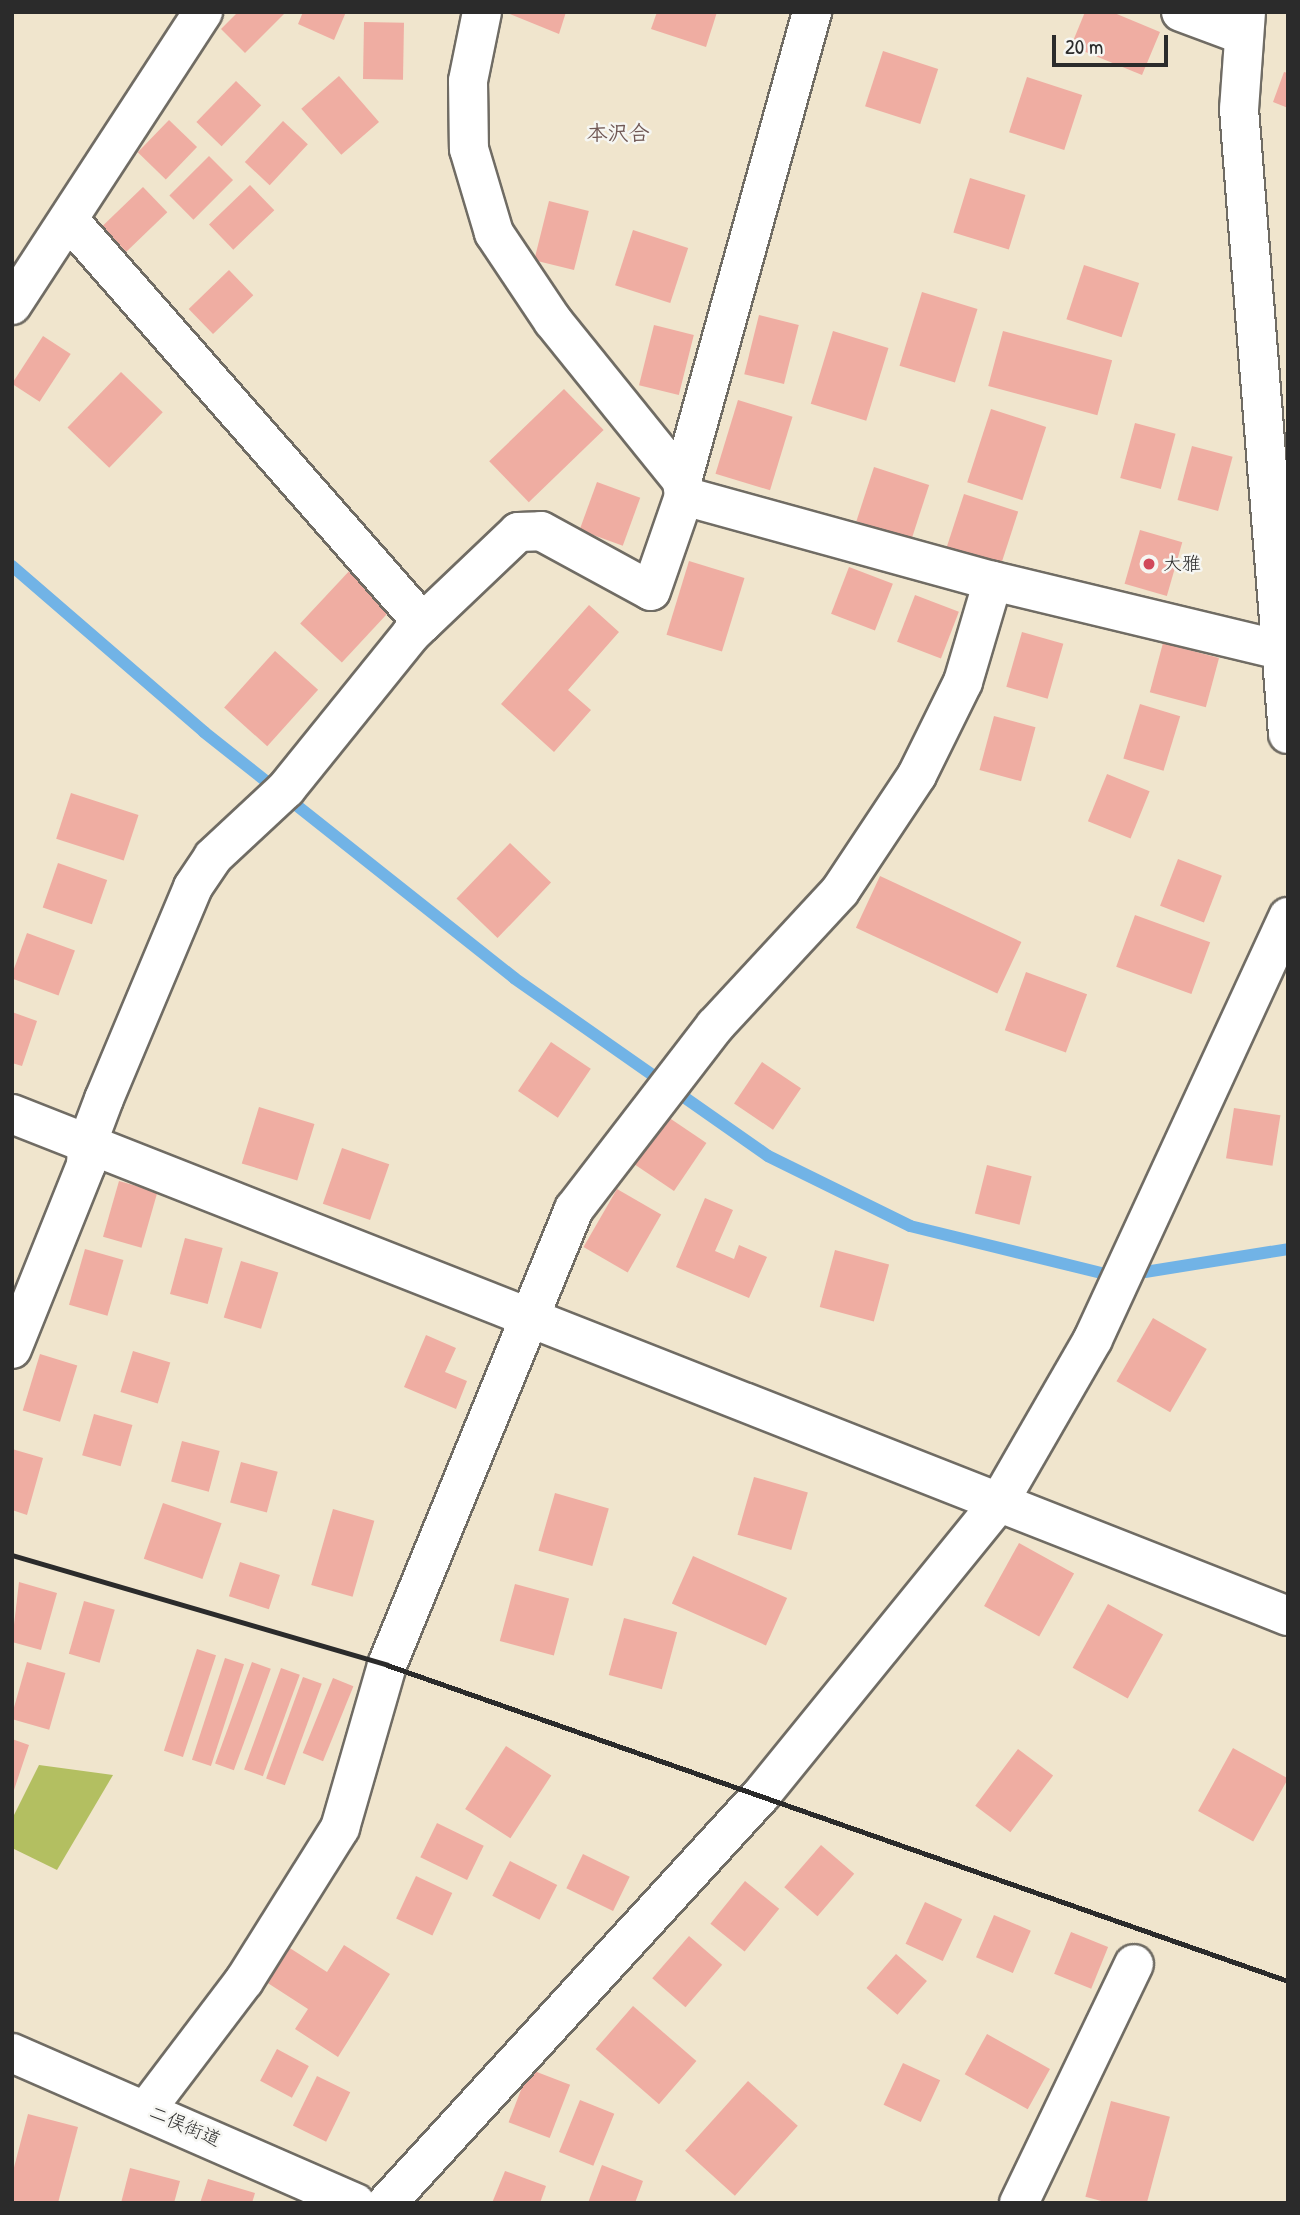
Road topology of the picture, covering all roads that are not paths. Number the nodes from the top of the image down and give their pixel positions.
1 (203, 12) edge
2 (482, 12) edge
3 (812, 12) edge
4 (1181, 12) edge
5 (1245, 24) edge
6 (69, 220) junction
7 (12, 304) edge
8 (683, 488) junction
9 (993, 581) junction
10 (423, 623) junction
11 (1285, 651) edge
12 (1288, 734) edge
13 (1288, 917) edge
14 (12, 1114) edge
15 (87, 1144) junction
16 (526, 1318) junction
17 (12, 1349) edge
18 (999, 1502) junction
19 (1288, 1616) edge
20 (1134, 1964) dead end
21 (12, 2053) edge
22 (146, 2110) junction
23 (356, 2203) edge
24 (387, 2203) edge
25 (1018, 2203) edge

1 - 6 street
2 - 8 street
3 - 8 street
4 - 5 street
5 - 11 street
6 - 7 street
6 - 10 street
8 - 9 street
8 - 10 street
9 - 11 street
9 - 16 street
10 - 15 street
11 - 12 street
13 - 18 street
14 - 15 street
15 - 16 street
15 - 17 street
16 - 18 street
16 - 22 street
18 - 19 street
18 - 24 street
20 - 25 street
21 - 22 street, 二俣街道
22 - 23 street, 二俣街道

